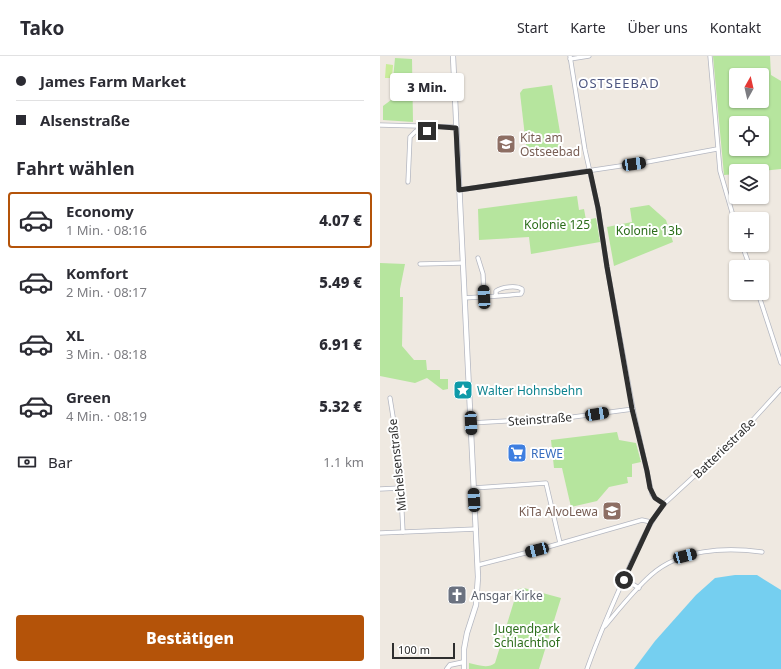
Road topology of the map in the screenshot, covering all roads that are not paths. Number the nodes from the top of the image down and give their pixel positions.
1 (453, 56) edge
2 (589, 56) edge
3 (710, 56) edge
4 (570, 58) edge
5 (380, 125) edge
6 (429, 126) junction
7 (456, 128) junction
8 (717, 149) junction
9 (590, 171) junction
10 (408, 182) dead end
11 (459, 190) junction
12 (731, 212) edge
13 (478, 258) dead end
14 (463, 263) junction
15 (420, 264) dead end
16 (496, 296) junction
17 (484, 297) junction
18 (465, 298) junction
19 (760, 300) edge
20 (781, 363) edge
21 (781, 389) edge
22 (390, 398) dead end
23 (632, 409) junction
24 (471, 423) junction
25 (401, 488) junction
26 (474, 488) junction
27 (380, 489) edge
28 (664, 504) junction
29 (651, 522) junction
30 (476, 529) junction
31 (403, 532) junction
32 (380, 533) edge
33 (560, 543) junction
34 (762, 552) dead end
35 (478, 565) junction
36 (624, 580) junction
37 (639, 588) junction
38 (602, 630) junction
39 (464, 662) junction
40 (447, 669) edge
41 (464, 669) edge
42 (587, 669) edge

1 - 7 main road
2 - 4 street
3 - 8 street
4 - 9 street
5 - 6 street
6 - 7 street
6 - 10 street
7 - 11 main road
8 - 9 street
8 - 12 street
9 - 11 street
9 - 23 street
11 - 14 main road
13 - 17 street
14 - 15 street
14 - 18 main road
16 - 16 street
16 - 17 street
17 - 18 street
18 - 24 main road
19 - 20 street
21 - 28 street, Batteriestraße
22 - 25 street, Michelsenstraße
23 - 24 street, Steinstraße
23 - 28 street
24 - 26 main road
25 - 27 street
25 - 31 street, Michelsenstraße
26 - 30 main road
26 - 33 street
28 - 29 street, Batteriestraße
29 - 33 street
29 - 36 street, Batteriestraße
30 - 31 street
30 - 35 main road
31 - 32 street
33 - 35 street
34 - 37 street
35 - 39 main road
36 - 37 street
36 - 38 street, Batteriestraße
37 - 38 street
38 - 42 street, Batteriestraße
39 - 40 street
39 - 41 main road

